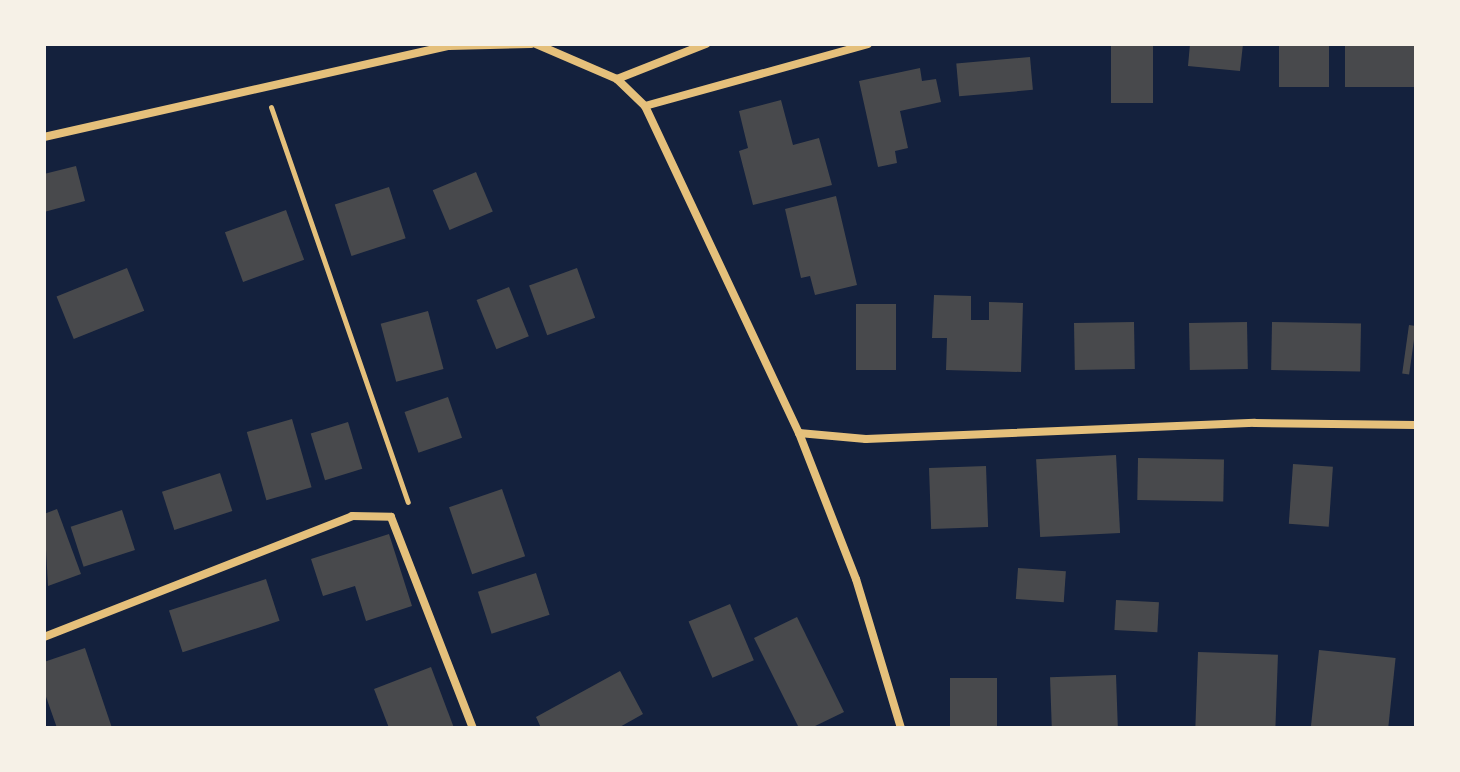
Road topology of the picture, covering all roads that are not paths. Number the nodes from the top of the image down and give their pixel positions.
1 (533, 44) edge
2 (706, 44) edge
3 (868, 44) edge
4 (617, 79) junction
5 (645, 106) junction
6 (44, 137) edge
7 (1416, 425) edge
8 (799, 433) junction
9 (44, 637) edge
10 (473, 728) edge
11 (901, 728) edge

1 - 4 street
1 - 6 street
2 - 4 street
3 - 5 street
4 - 5 street
5 - 8 street
7 - 8 street
8 - 11 street
9 - 10 street

